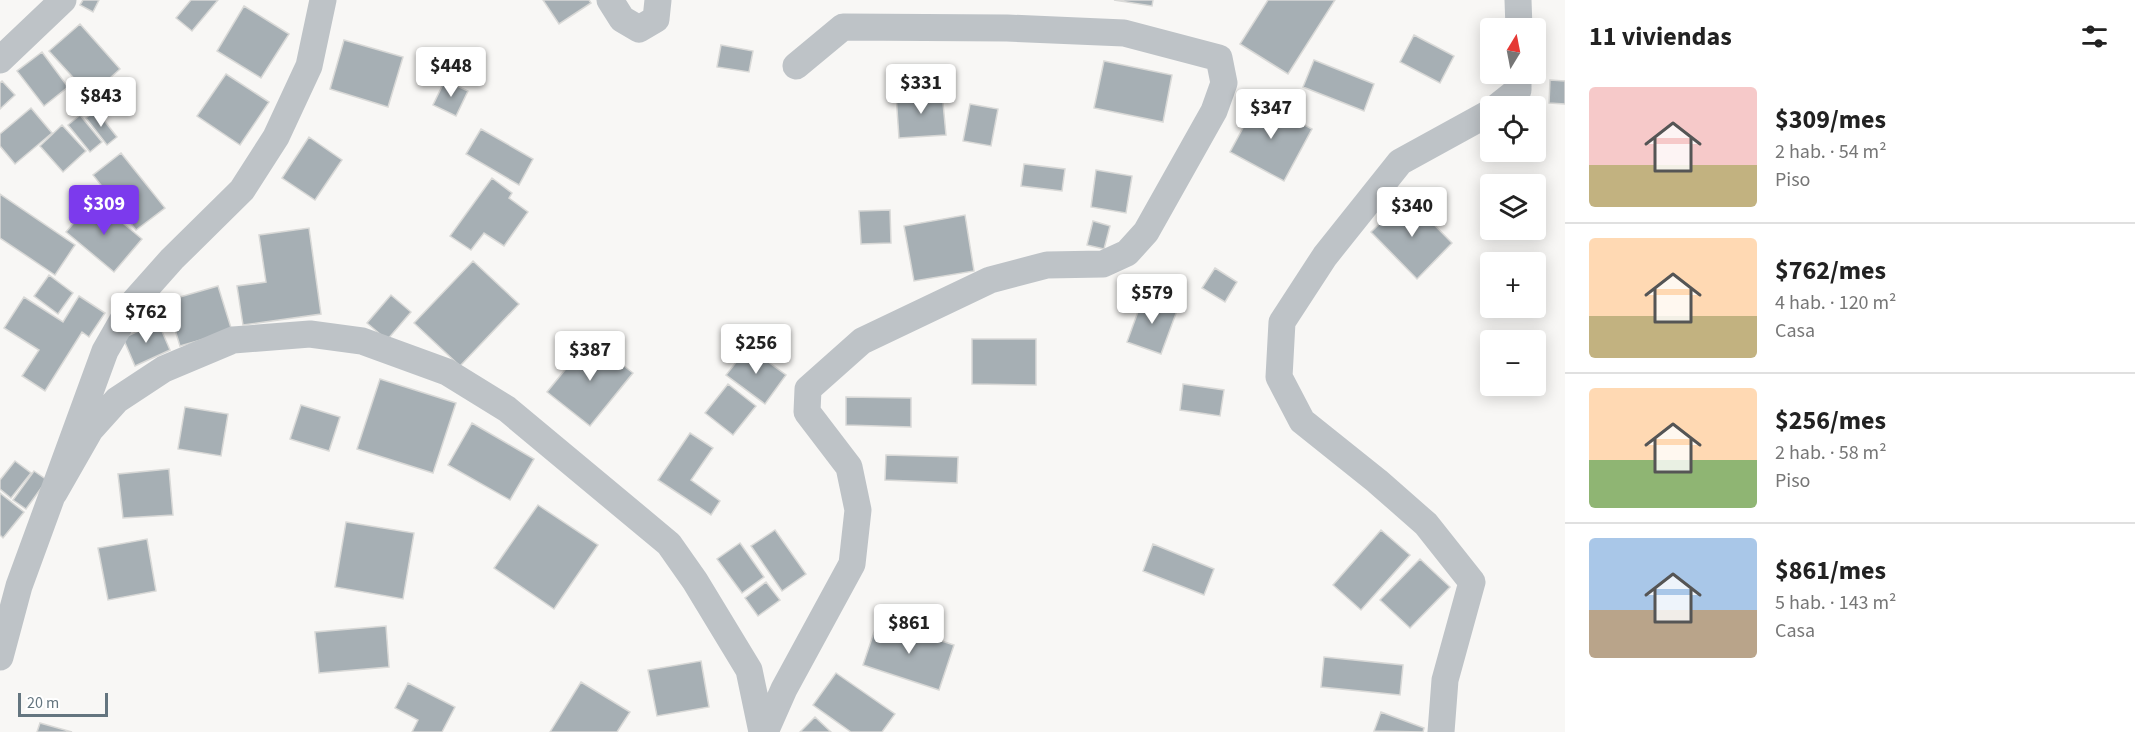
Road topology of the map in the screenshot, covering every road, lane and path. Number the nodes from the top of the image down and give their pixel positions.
1 (63, 0) edge
2 (322, 0) edge
3 (610, 0) edge
4 (658, 0) edge
5 (1518, 0) edge
6 (1519, 18) edge
7 (0, 60) edge
8 (796, 66) dead end
9 (1518, 84) edge
10 (1510, 96) edge
11 (1480, 118) edge
12 (54, 493) junction
13 (9, 589) edge
14 (0, 657) edge
15 (764, 732) edge
16 (1441, 732) edge

1 - 7 street
2 - 12 street
3 - 4 street
5 - 6 street
8 - 15 street
9 - 10 street
11 - 16 street
12 - 13 street
12 - 15 street
13 - 14 street

